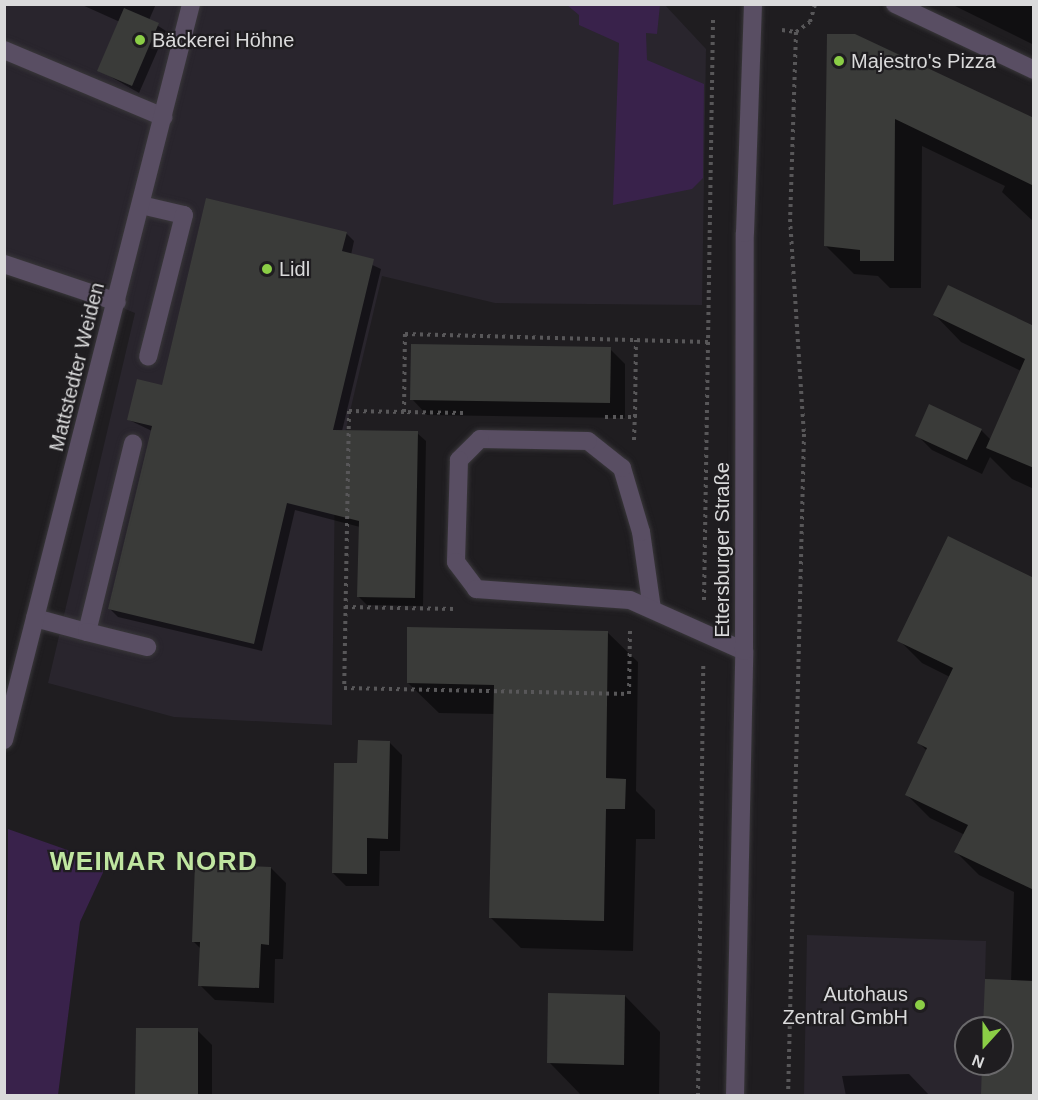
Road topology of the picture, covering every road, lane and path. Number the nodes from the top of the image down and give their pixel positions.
1 (191, 4) edge
2 (753, 4) edge
3 (815, 4) edge
4 (895, 4) edge
5 (713, 20) dead end
6 (751, 27) junction
7 (796, 32) junction
8 (4, 50) edge
9 (1034, 70) edge
10 (163, 117) junction
11 (141, 205) junction
12 (4, 264) edge
13 (117, 302) junction
14 (636, 340) junction
15 (708, 342) junction
16 (148, 357) dead end
17 (404, 412) junction
18 (463, 413) junction
19 (475, 414) dead end
20 (601, 416) dead end
21 (133, 444) dead end
22 (459, 460) junction
23 (456, 562) junction
24 (630, 600) junction
25 (345, 607) junction
26 (652, 609) junction
27 (35, 618) junction
28 (87, 632) junction
29 (703, 633) junction
30 (147, 647) dead end
31 (744, 651) junction
32 (4, 740) edge
33 (698, 1095) edge
34 (735, 1095) edge
35 (788, 1095) edge

1 - 10 street, Mattstedter Weiden
2 - 6 street, Ettersburger Straße
3 - 7 path
4 - 9 street
5 - 15 path
6 - 7 path
6 - 31 street, Ettersburger Straße
7 - 35 path
8 - 10 street
10 - 11 street, Mattstedter Weiden
11 - 13 street, Mattstedter Weiden
11 - 16 street
12 - 13 street
13 - 27 street, Mattstedter Weiden
14 - 15 path
14 - 17 path
14 - 20 path
15 - 29 path
17 - 18 path
17 - 25 path
18 - 19 path
18 - 22 path
21 - 28 street
22 - 23 street
22 - 26 street
23 - 24 street
23 - 25 path
24 - 25 path
24 - 26 street
26 - 29 street
27 - 28 street
27 - 32 street, Mattstedter Weiden
28 - 30 street
29 - 31 street
29 - 33 path
31 - 34 street, Ettersburger Straße

